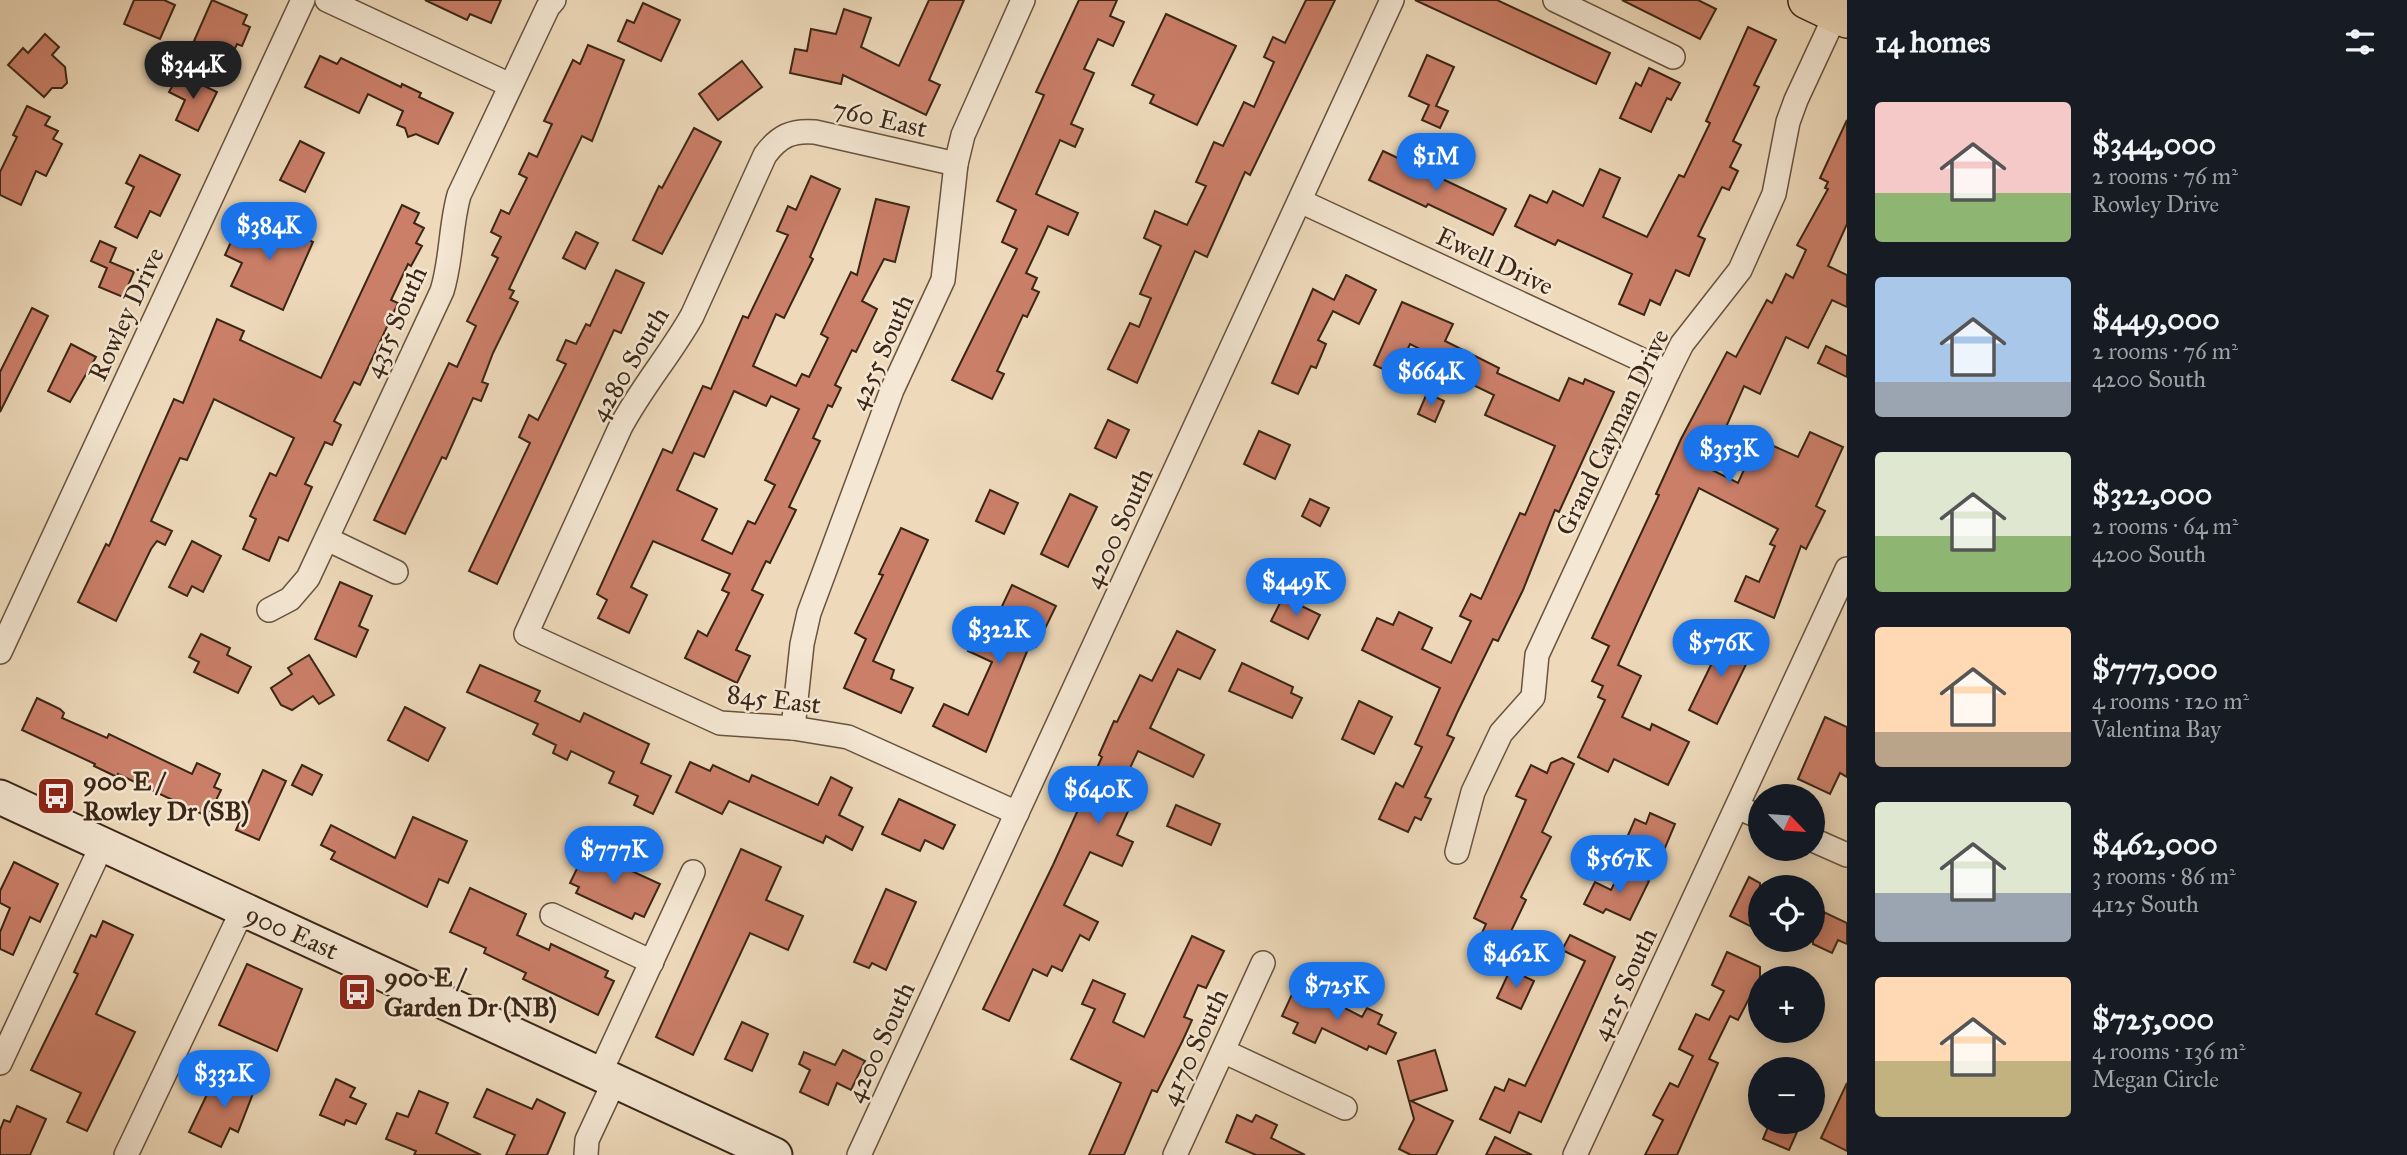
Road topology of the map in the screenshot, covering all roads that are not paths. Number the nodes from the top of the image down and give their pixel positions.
1 (303, 0) edge
2 (327, 0) edge
3 (554, 0) edge
4 (1023, 0) edge
5 (1392, 0) edge
6 (1555, 0) edge
7 (1833, 8) edge
8 (1673, 57) dead end
9 (510, 85) junction
10 (791, 132) joint
11 (956, 164) junction
12 (1300, 201) junction
13 (1668, 372) junction
14 (327, 539) junction
15 (1847, 569) edge
16 (396, 572) dead end
17 (269, 610) dead end
18 (526, 634) joint
19 (0, 652) edge
20 (793, 728) junction
21 (0, 797) edge
22 (1737, 807) junction
23 (1748, 812) edge
24 (1017, 813) junction
25 (103, 843) junction
26 (1825, 845) edge
27 (1457, 852) dead end
28 (1847, 855) edge
29 (693, 872) dead end
30 (243, 909) junction
31 (551, 915) dead end
32 (652, 962) junction
33 (1263, 963) dead end
34 (1223, 1051) junction
35 (0, 1063) edge
36 (614, 1080) junction
37 (1345, 1108) dead end
38 (587, 1153) edge
39 (126, 1155) edge
40 (775, 1155) edge
41 (859, 1155) edge
42 (1175, 1155) edge
43 (1575, 1155) edge

1 - 19 street, Rowley Drive
2 - 9 street
3 - 9 street, 4315 South
4 - 11 street, 4255 South
5 - 12 street, 4200 South
6 - 8 street
7 - 13 street, Grand Cayman Drive
9 - 14 street, 4315 South
10 - 11 street, 760 East
10 - 18 street, 4280 South
11 - 20 street, 4255 South
12 - 13 street, Ewell Drive
12 - 24 street, 4200 South
13 - 27 street, Grand Cayman Drive
14 - 16 street
14 - 17 street, 4315 South
15 - 22 street, 4125 South
18 - 20 street, 845 East
20 - 24 street, 845 East
21 - 25 main road, 900 East
22 - 23 street
22 - 43 street, 4125 South
24 - 41 street, 4200 South
25 - 30 main road, 900 East
25 - 35 street
26 - 28 street
29 - 32 street
30 - 36 main road, 900 East
30 - 39 street
31 - 32 street
32 - 36 street
33 - 34 street, 4170 South
34 - 37 street
34 - 42 street, 4170 South
36 - 38 street
36 - 40 main road, 900 East

